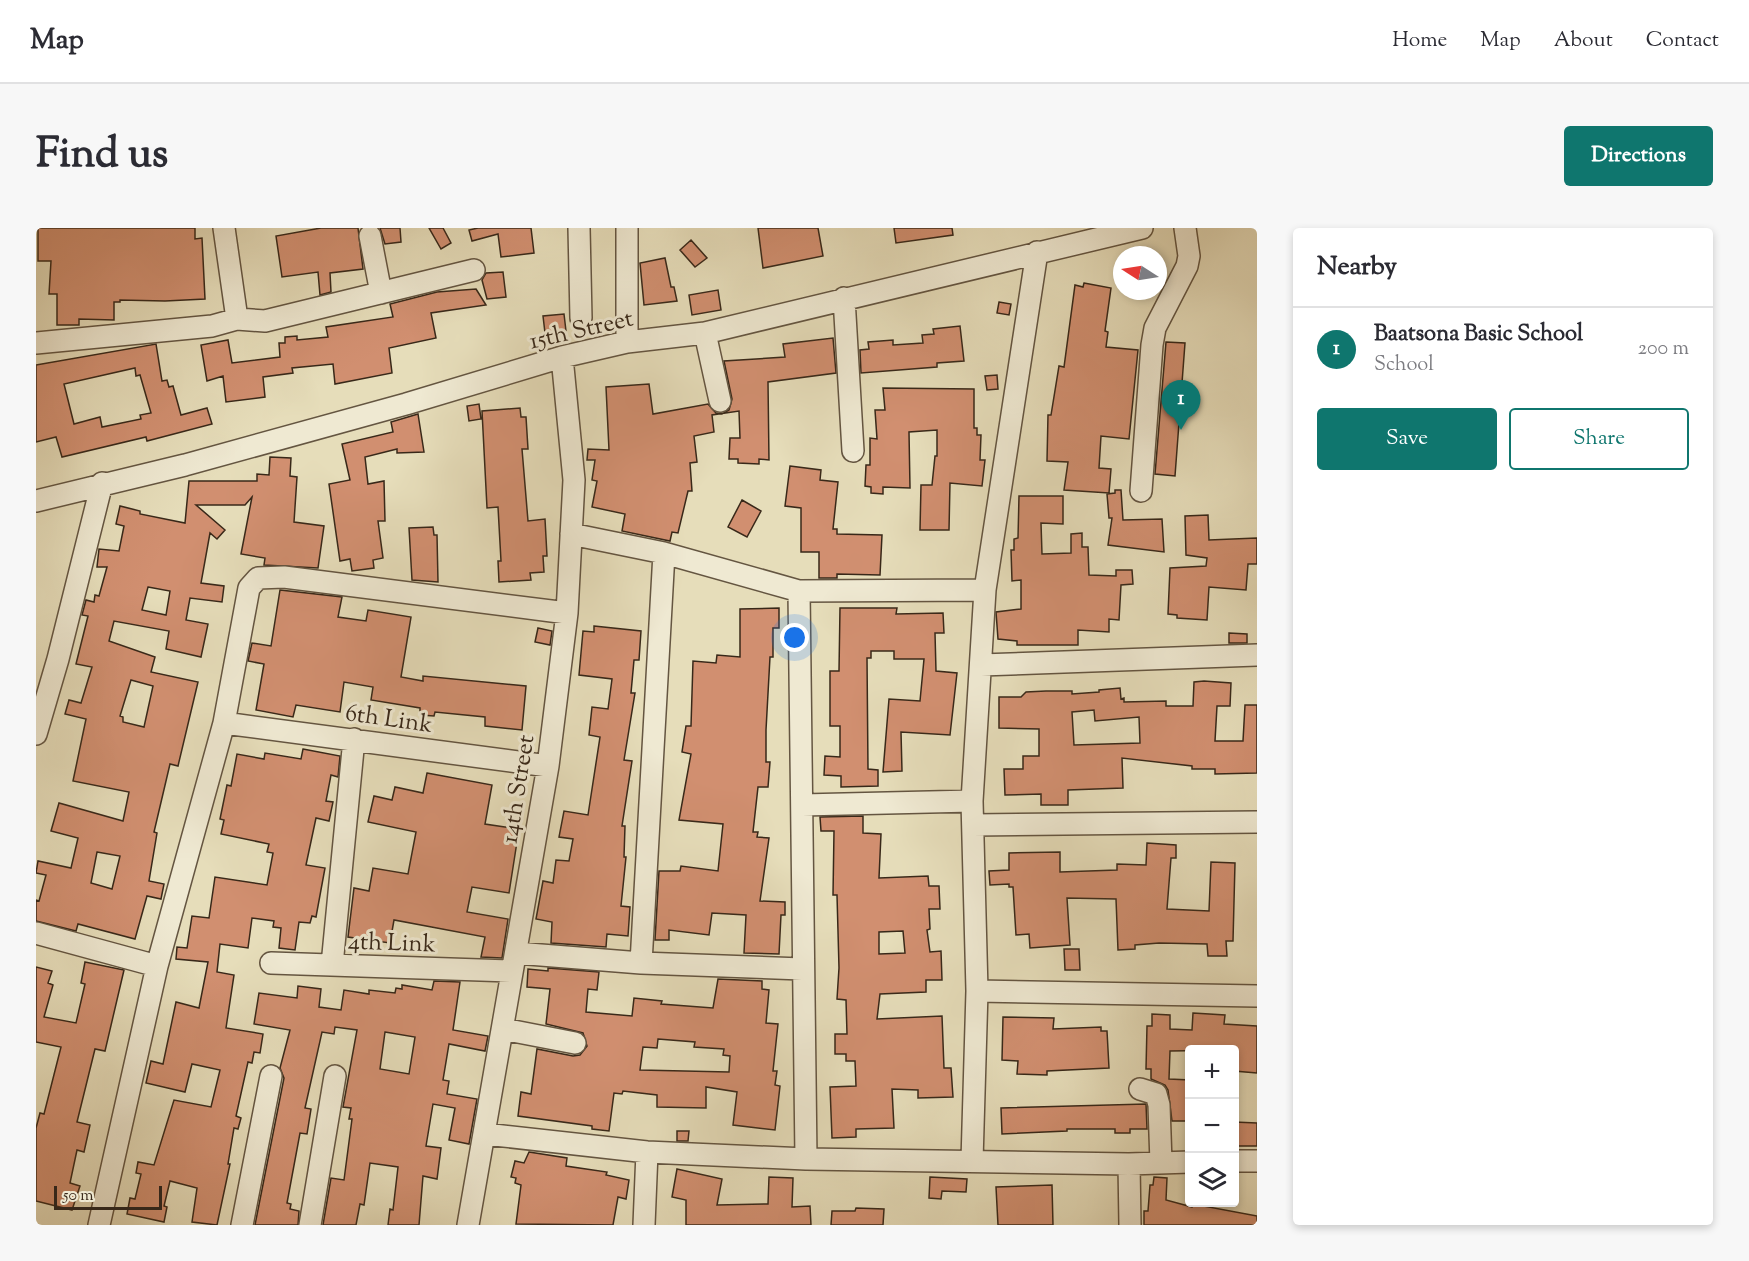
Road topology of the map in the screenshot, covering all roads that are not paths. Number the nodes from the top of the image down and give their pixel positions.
1 (224, 228) edge
2 (579, 228) edge
3 (627, 228) edge
4 (1142, 228) edge
5 (1185, 228) edge
6 (370, 236) dead end
7 (1037, 252) junction
8 (474, 270) dead end
9 (381, 292) junction
10 (844, 298) junction
11 (581, 318) dead end
12 (237, 319) junction
13 (705, 333) junction
14 (627, 342) junction
15 (36, 343) edge
16 (562, 357) junction
17 (720, 401) dead end
18 (853, 451) dead end
19 (102, 483) junction
20 (1141, 491) dead end
21 (36, 501) edge
22 (571, 534) junction
23 (664, 553) junction
24 (985, 590) junction
25 (800, 591) junction
26 (567, 613) junction
27 (1257, 655) edge
28 (981, 665) junction
29 (224, 723) junction
30 (36, 734) edge
31 (354, 739) junction
32 (548, 766) junction
33 (972, 801) junction
34 (802, 805) junction
35 (1257, 822) edge
36 (973, 825) junction
37 (36, 933) edge
38 (514, 962) junction
39 (271, 963) dead end
40 (641, 963) junction
41 (332, 965) junction
42 (157, 966) junction
43 (802, 969) junction
44 (977, 992) junction
45 (1257, 996) edge
46 (503, 1029) junction
47 (575, 1043) dead end
48 (271, 1076) dead end
49 (335, 1076) dead end
50 (1140, 1089) dead end
51 (485, 1134) junction
52 (647, 1152) junction
53 (806, 1159) junction
54 (972, 1161) junction
55 (1239, 1161) edge
56 (1257, 1161) edge
57 (1185, 1162) edge
58 (1161, 1163) junction
59 (1129, 1164) junction
60 (99, 1225) edge
61 (242, 1225) edge
62 (310, 1225) edge
63 (468, 1225) edge
64 (644, 1225) edge
65 (1130, 1225) edge

1 - 12 street
2 - 11 street
3 - 14 street
4 - 7 street, 15th Street
5 - 20 street
6 - 9 street
7 - 10 street, 15th Street
7 - 24 street
8 - 9 street
9 - 12 street
10 - 13 street, 15th Street
10 - 18 street
12 - 15 street
13 - 14 street, 15th Street
13 - 17 street
14 - 16 street, 15th Street
16 - 19 street, 15th Street
16 - 22 street, 14th Street
19 - 21 street, 15th Street
19 - 30 street
22 - 23 street
22 - 26 street, 14th Street
23 - 25 street
23 - 40 street
24 - 25 street
24 - 28 street
25 - 34 street
26 - 29 street
26 - 32 street, 14th Street
27 - 28 street
28 - 33 street
29 - 31 street, 6th Link
29 - 42 street
31 - 32 street, 6th Link
31 - 41 street
32 - 38 street, 14th Street
33 - 34 street
33 - 36 street
34 - 43 street
35 - 36 street
36 - 44 street
37 - 42 street
38 - 40 street, 4th Link
38 - 41 street, 4th Link
38 - 46 street, 14th Street
39 - 41 street, 4th Link
40 - 43 street, 4th Link
42 - 60 street
43 - 53 street
44 - 45 street
44 - 54 street
46 - 47 street
46 - 51 street, 14th Street
48 - 61 street
49 - 62 street
50 - 58 street
51 - 52 street
51 - 63 street, 14th Street
52 - 53 street
52 - 64 street
53 - 54 street
54 - 59 street
55 - 56 street
57 - 58 street
58 - 59 street
59 - 65 street

